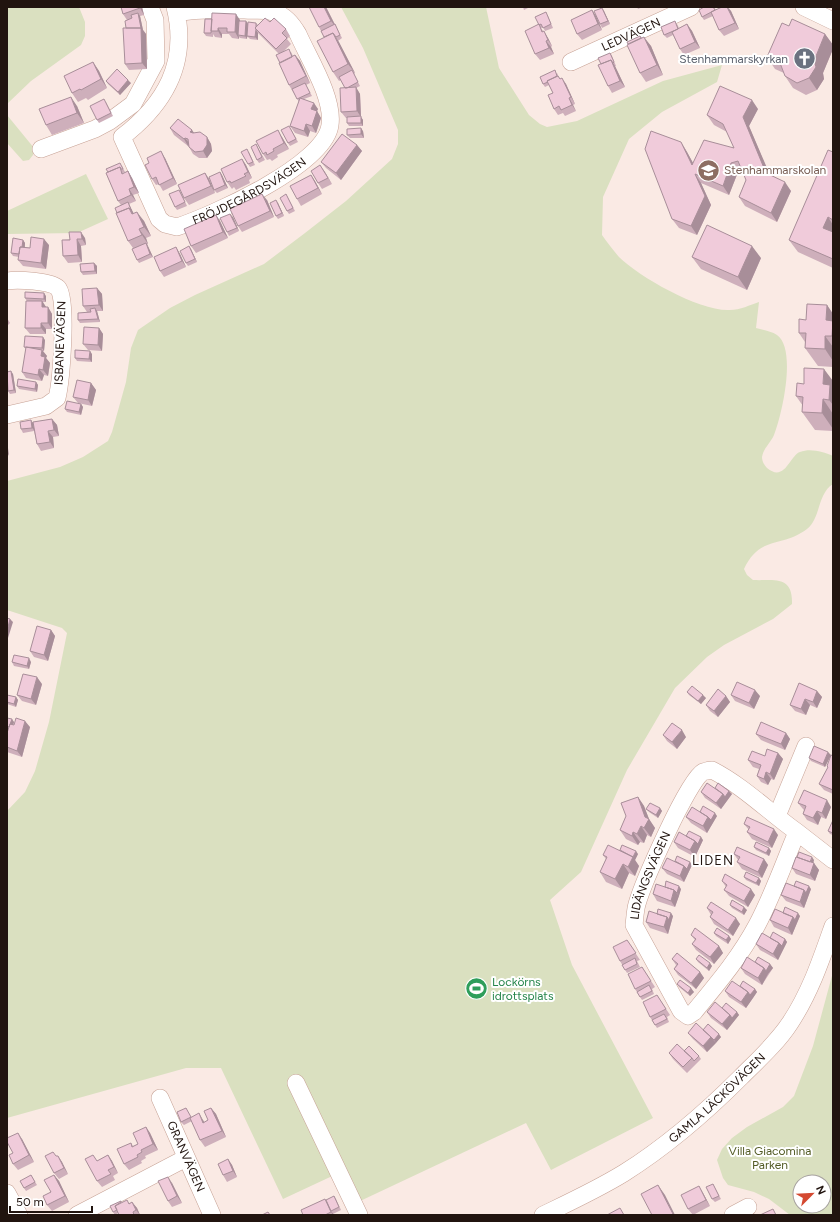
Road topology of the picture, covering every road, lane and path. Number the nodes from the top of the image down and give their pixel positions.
1 (150, 7) edge
2 (691, 7) edge
3 (804, 7) edge
4 (177, 13) edge
5 (833, 21) edge
6 (155, 24) junction
7 (571, 62) dead end
8 (135, 101) junction
9 (148, 113) junction
10 (41, 149) dead end
11 (7, 281) edge
12 (7, 415) edge
13 (806, 746) dead end
14 (777, 816) junction
15 (797, 832) junction
16 (833, 860) edge
17 (833, 926) edge
18 (296, 1083) dead end
19 (160, 1098) dead end
20 (186, 1158) junction
21 (7, 1193) edge
22 (748, 1207) dead end
23 (19, 1215) edge
24 (77, 1215) edge
25 (212, 1215) edge
26 (359, 1215) edge
27 (543, 1215) edge
28 (733, 1215) edge

1 - 6 street
2 - 7 street, LEDVÄGEN
3 - 5 street
4 - 6 street
4 - 9 street, FRÖJDEGÅRDSVÄGEN
4 - 9 street, FRÖJDEGÅRDSVÄGEN
6 - 8 street
8 - 9 street
8 - 10 street
11 - 12 street, ISBANEVÄGEN
13 - 14 street
14 - 15 street, LIDÄNGSVÄGEN
14 - 15 street, LIDÄNGSVÄGEN
15 - 16 street, LIDÄNGSVÄGEN
17 - 27 street, GAMLA LÄCKÖVÄGEN
18 - 26 street
19 - 20 street, GRANVÄGEN
20 - 24 street
20 - 25 street, GRANVÄGEN
21 - 23 street
22 - 28 street

